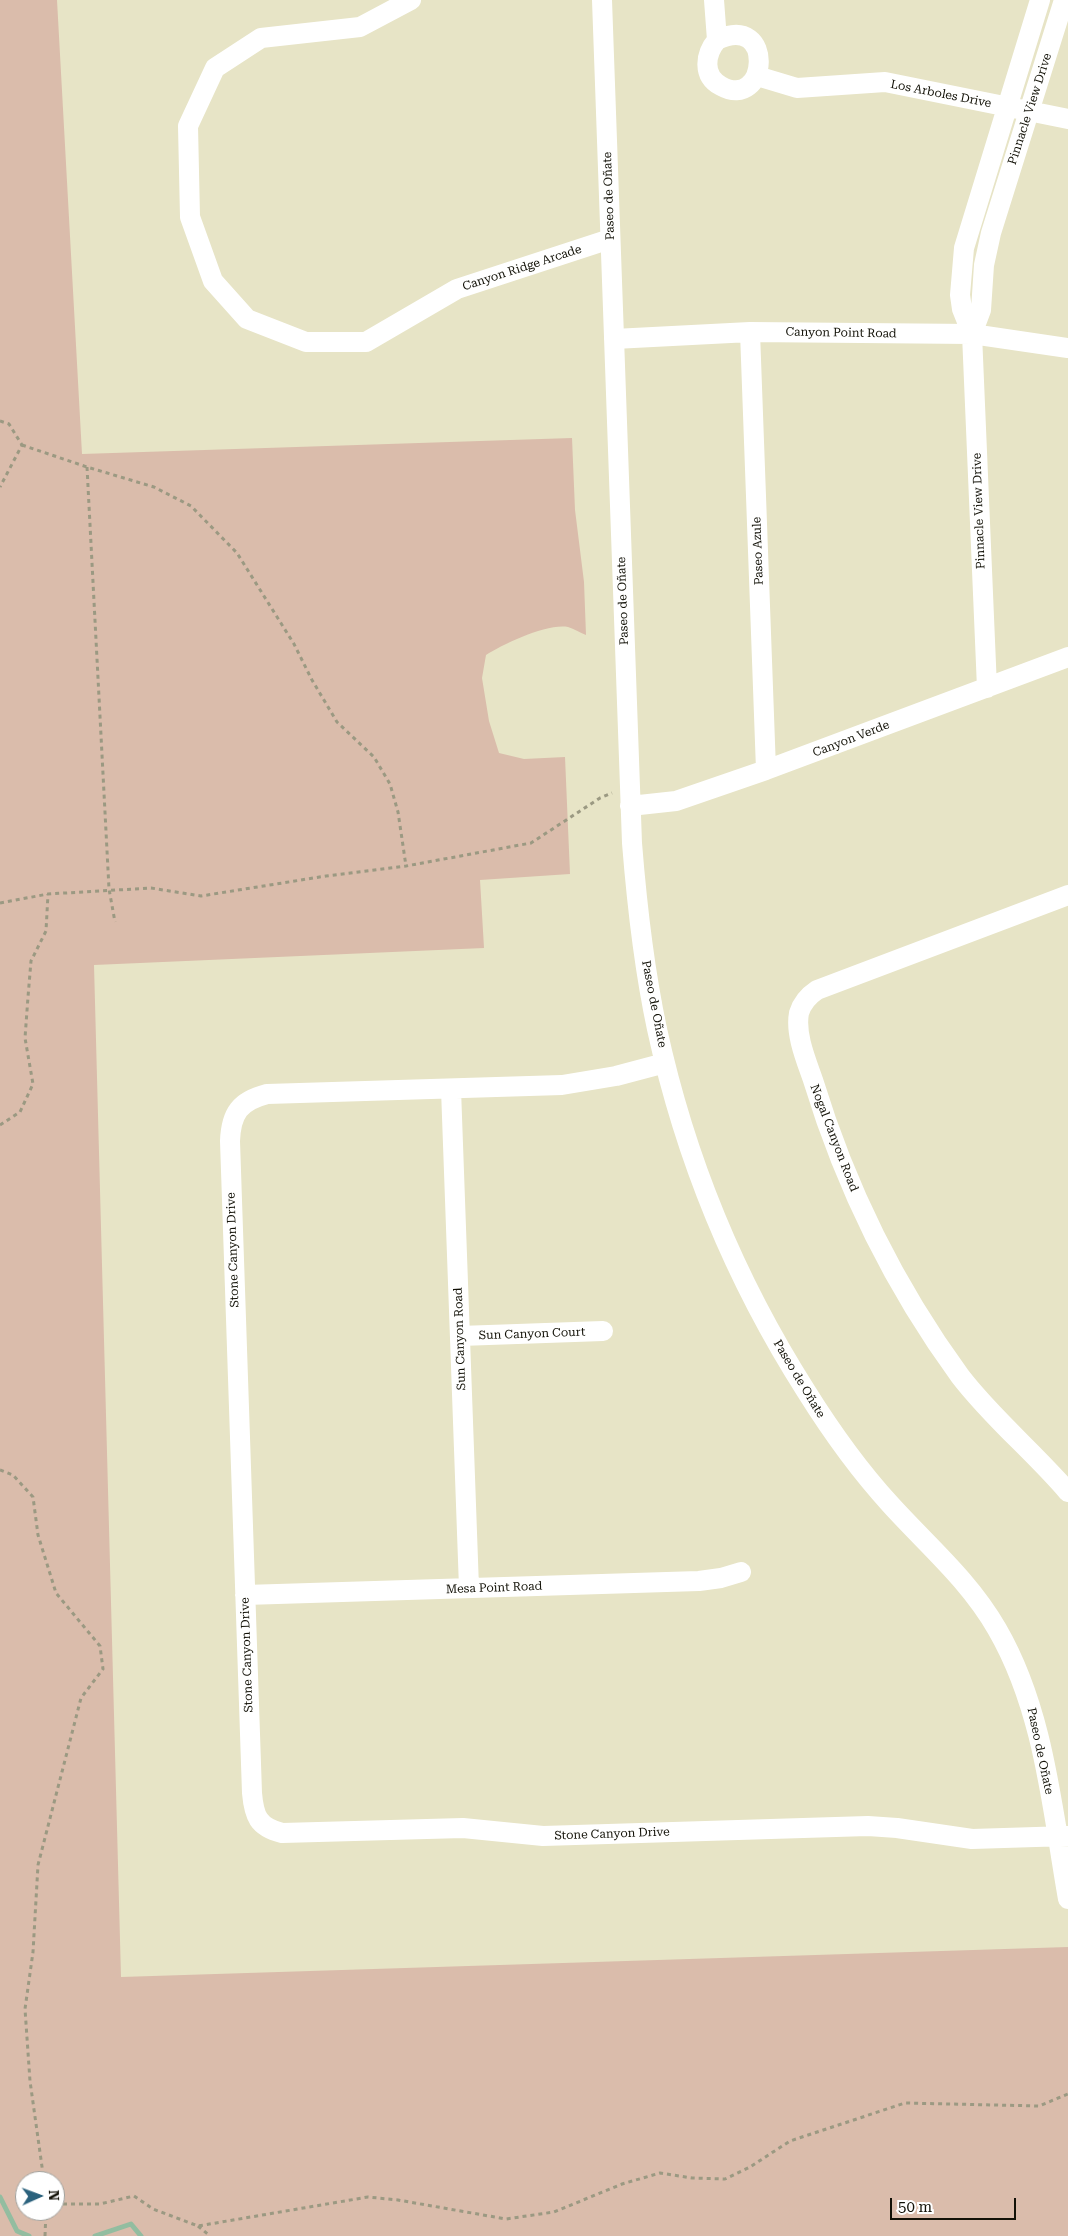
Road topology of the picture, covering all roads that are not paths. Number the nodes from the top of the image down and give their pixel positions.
1 (412, 0) edge
2 (602, 0) edge
3 (714, 0) edge
4 (1040, 0) edge
5 (1064, 0) edge
6 (717, 40) junction
7 (757, 76) junction
8 (1006, 107) junction
9 (1030, 112) junction
10 (1068, 119) edge
11 (610, 239) junction
12 (750, 332) junction
13 (972, 334) junction
14 (614, 339) junction
15 (1068, 348) edge
16 (1068, 657) edge
17 (986, 688) junction
18 (766, 770) junction
19 (630, 806) junction
20 (1068, 895) edge
21 (666, 1063) junction
22 (452, 1089) junction
23 (603, 1332) dead end
24 (460, 1336) junction
25 (1068, 1492) edge
26 (741, 1572) dead end
27 (469, 1588) junction
28 (245, 1595) junction
29 (1063, 1836) edge
30 (1068, 1899) edge

1 - 11 street, Canyon Ridge Arcade
2 - 11 street, Paseo de Oñate
3 - 6 street
4 - 8 street, Pinnacle View Drive
5 - 9 street, Pinnacle View Drive
6 - 7 street
6 - 7 street
7 - 8 street, Los Arboles Drive
8 - 9 street, Los Arboles Drive
8 - 13 street, Pinnacle View Drive
9 - 10 street, Los Arboles Drive
9 - 13 street, Pinnacle View Drive
11 - 14 street, Paseo de Oñate
12 - 13 street, Canyon Point Road
12 - 14 street, Canyon Point Road
12 - 18 street, Paseo Azule
13 - 15 street, Canyon Point Road
13 - 17 street, Pinnacle View Drive
14 - 19 street, Paseo de Oñate
16 - 17 street, Canyon Verde
17 - 18 street, Canyon Verde
18 - 19 street, Canyon Verde
19 - 21 street, Paseo de Oñate
20 - 25 street, Nogal Canyon Road
21 - 22 street, Stone Canyon Drive
21 - 29 street, Paseo de Oñate
22 - 24 street, Sun Canyon Road
22 - 28 street, Stone Canyon Drive
23 - 24 street, Sun Canyon Court
24 - 27 street, Sun Canyon Road
26 - 27 street, Mesa Point Road
27 - 28 street, Mesa Point Road
28 - 29 street, Stone Canyon Drive
29 - 30 street, Paseo de Oñate

